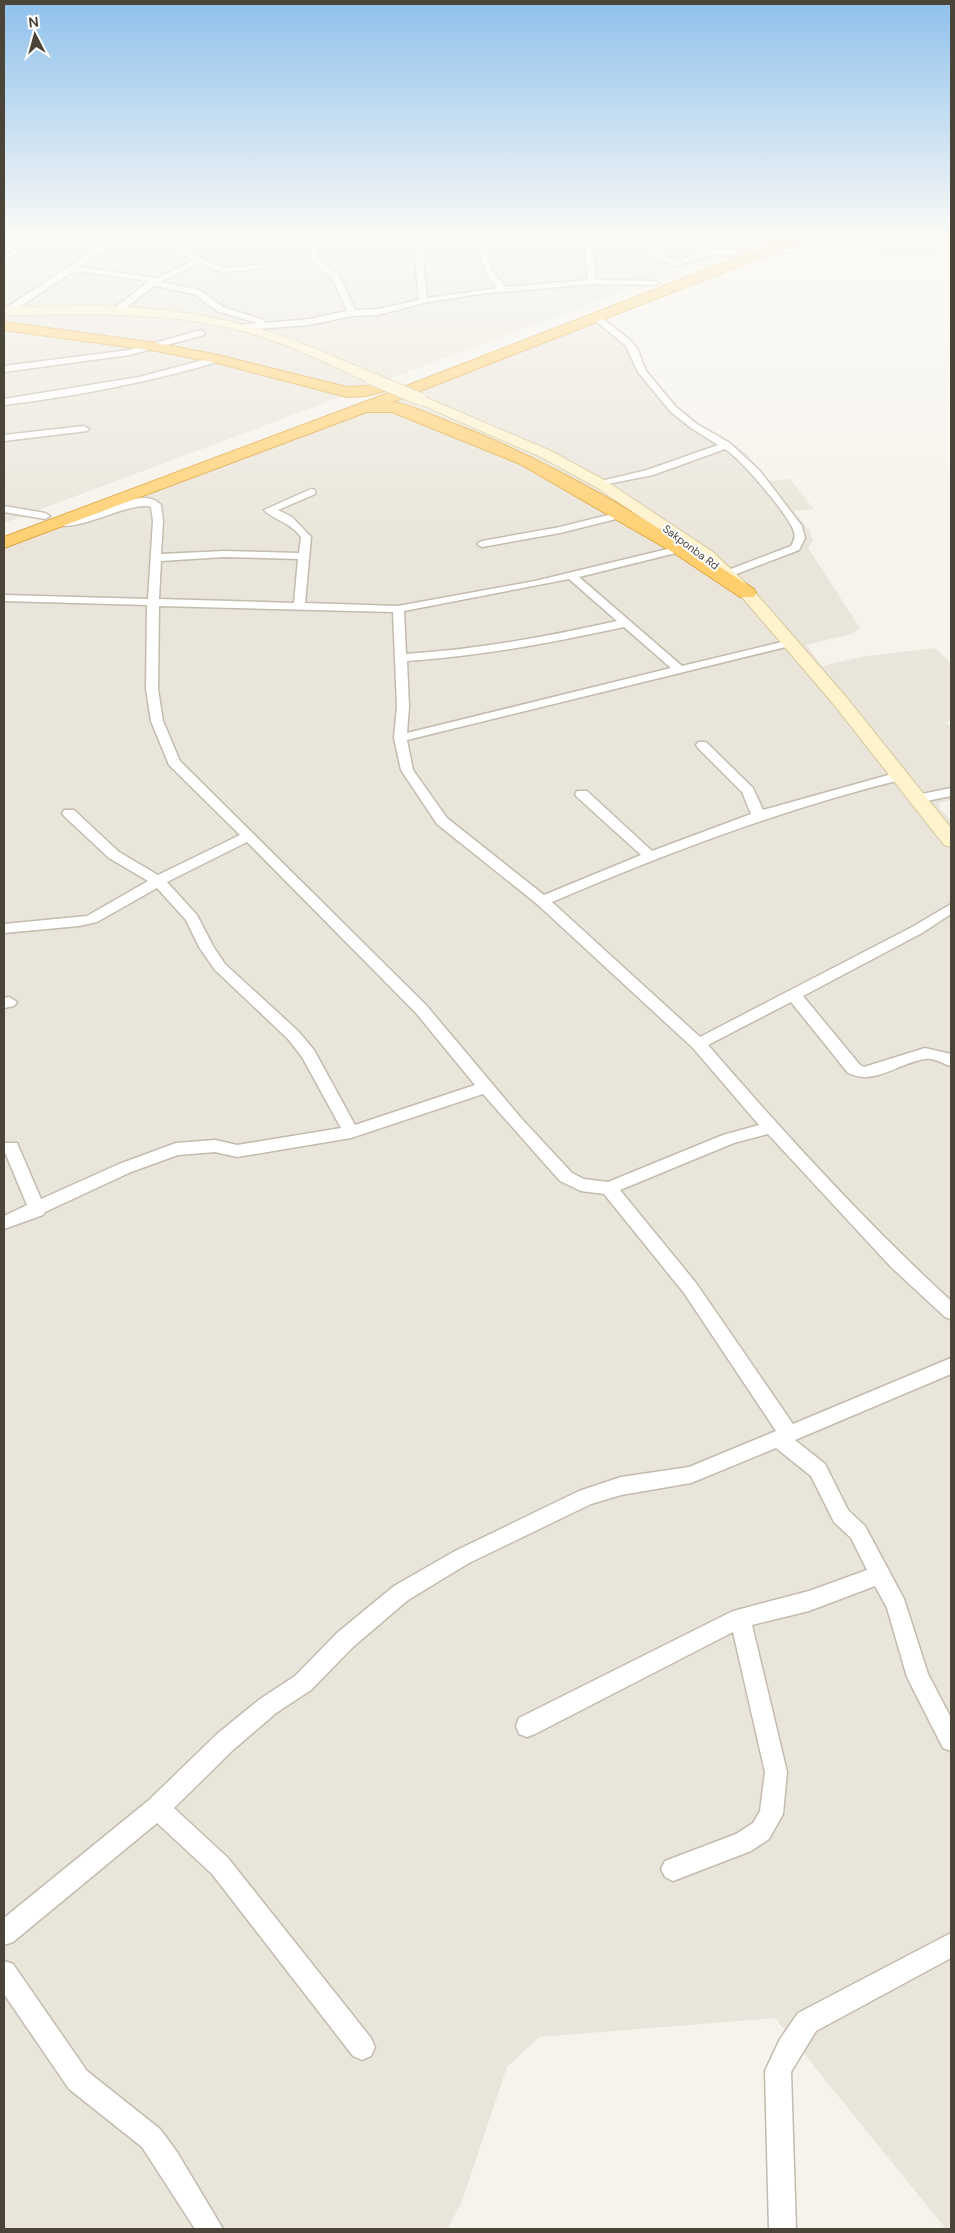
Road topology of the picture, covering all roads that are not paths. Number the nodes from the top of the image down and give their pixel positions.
1 (127, 341) edge
2 (180, 341) edge
3 (283, 341) edge
4 (507, 341) edge
5 (534, 341) edge
6 (626, 341) edge
7 (166, 346) junction
8 (218, 358) junction
9 (4, 369) edge
10 (432, 370) junction
11 (452, 373) junction
12 (347, 392) junction
13 (4, 402) edge
14 (394, 407) junction
15 (320, 419) junction
16 (84, 429) dead end
17 (4, 438) edge
18 (727, 445) junction
19 (601, 484) junction
20 (311, 492) dead end
21 (4, 509) edge
22 (620, 515) junction
23 (51, 519) junction
24 (4, 532) edge
25 (4, 543) edge
26 (482, 544) dead end
27 (680, 549) junction
28 (304, 556) junction
29 (155, 558) junction
30 (727, 574) junction
31 (571, 575) junction
32 (747, 593) junction
33 (4, 598) edge
34 (153, 604) junction
35 (299, 607) junction
36 (398, 609) junction
37 (625, 623) junction
38 (790, 643) junction
39 (400, 658) junction
40 (679, 669) junction
41 (400, 738) junction
42 (702, 745) dead end
43 (899, 776) junction
44 (951, 792) edge
45 (582, 794) dead end
46 (917, 798) junction
47 (69, 813) dead end
48 (758, 815) junction
49 (247, 837) junction
50 (951, 841) edge
51 (650, 856) junction
52 (158, 881) junction
53 (542, 902) junction
54 (951, 908) edge
55 (4, 929) edge
56 (793, 994) junction
57 (698, 1044) junction
58 (951, 1062) edge
59 (486, 1087) junction
60 (771, 1126) junction
61 (351, 1132) junction
62 (11, 1148) dead end
63 (609, 1188) junction
64 (36, 1210) junction
65 (4, 1223) edge
66 (951, 1312) edge
67 (951, 1366) edge
68 (783, 1436) junction
69 (882, 1574) junction
70 (740, 1618) junction
71 (527, 1726) dead end
72 (951, 1740) edge
73 (157, 1808) junction
74 (673, 1869) dead end
75 (4, 1933) edge
76 (951, 1945) edge
77 (4, 1974) edge
78 (362, 2048) dead end
79 (210, 2229) edge
80 (782, 2229) edge

1 - 7 highway
2 - 7 street
3 - 19 main road, Sakponba Rd, bridge
4 - 10 highway
5 - 11 highway
6 - 18 street
7 - 8 highway
7 - 9 street
8 - 12 highway
8 - 13 street
10 - 12 highway
10 - 15 highway
11 - 14 highway
11 - 15 highway
12 - 15 highway
14 - 15 highway
14 - 22 highway
15 - 23 highway
16 - 17 street
18 - 19 street
18 - 30 street
19 - 30 main road, Sakponba Rd
20 - 28 street
21 - 23 street
22 - 26 street
22 - 27 highway
23 - 24 highway
23 - 25 highway
23 - 29 street
27 - 31 street
27 - 32 highway
28 - 29 street
28 - 35 street
29 - 34 street
30 - 32 main road, Sakponba Rd
31 - 36 street
31 - 37 street
32 - 38 main road, Sakponba Rd
33 - 34 street
34 - 35 street
34 - 49 street
35 - 36 street
36 - 39 street
37 - 39 street
37 - 40 street
38 - 40 street
38 - 43 main road, Sakponba Rd
39 - 41 street
40 - 41 street
41 - 53 street
42 - 48 street
43 - 46 main road, Sakponba Rd
43 - 48 street
44 - 46 street
45 - 51 street
46 - 50 main road, Sakponba Rd
47 - 52 street
48 - 51 street
49 - 52 street
49 - 59 street
51 - 53 street
52 - 55 street
52 - 61 street
53 - 57 street
54 - 56 street
56 - 57 street
56 - 58 street
57 - 60 street
59 - 61 street
59 - 63 street
60 - 63 street
60 - 66 street
61 - 64 street
62 - 64 street
63 - 68 street
64 - 65 street
67 - 68 street
68 - 69 street
68 - 73 street
69 - 70 street
69 - 72 street
70 - 71 street
70 - 74 street
73 - 75 street
73 - 78 street
76 - 80 street
77 - 79 street

